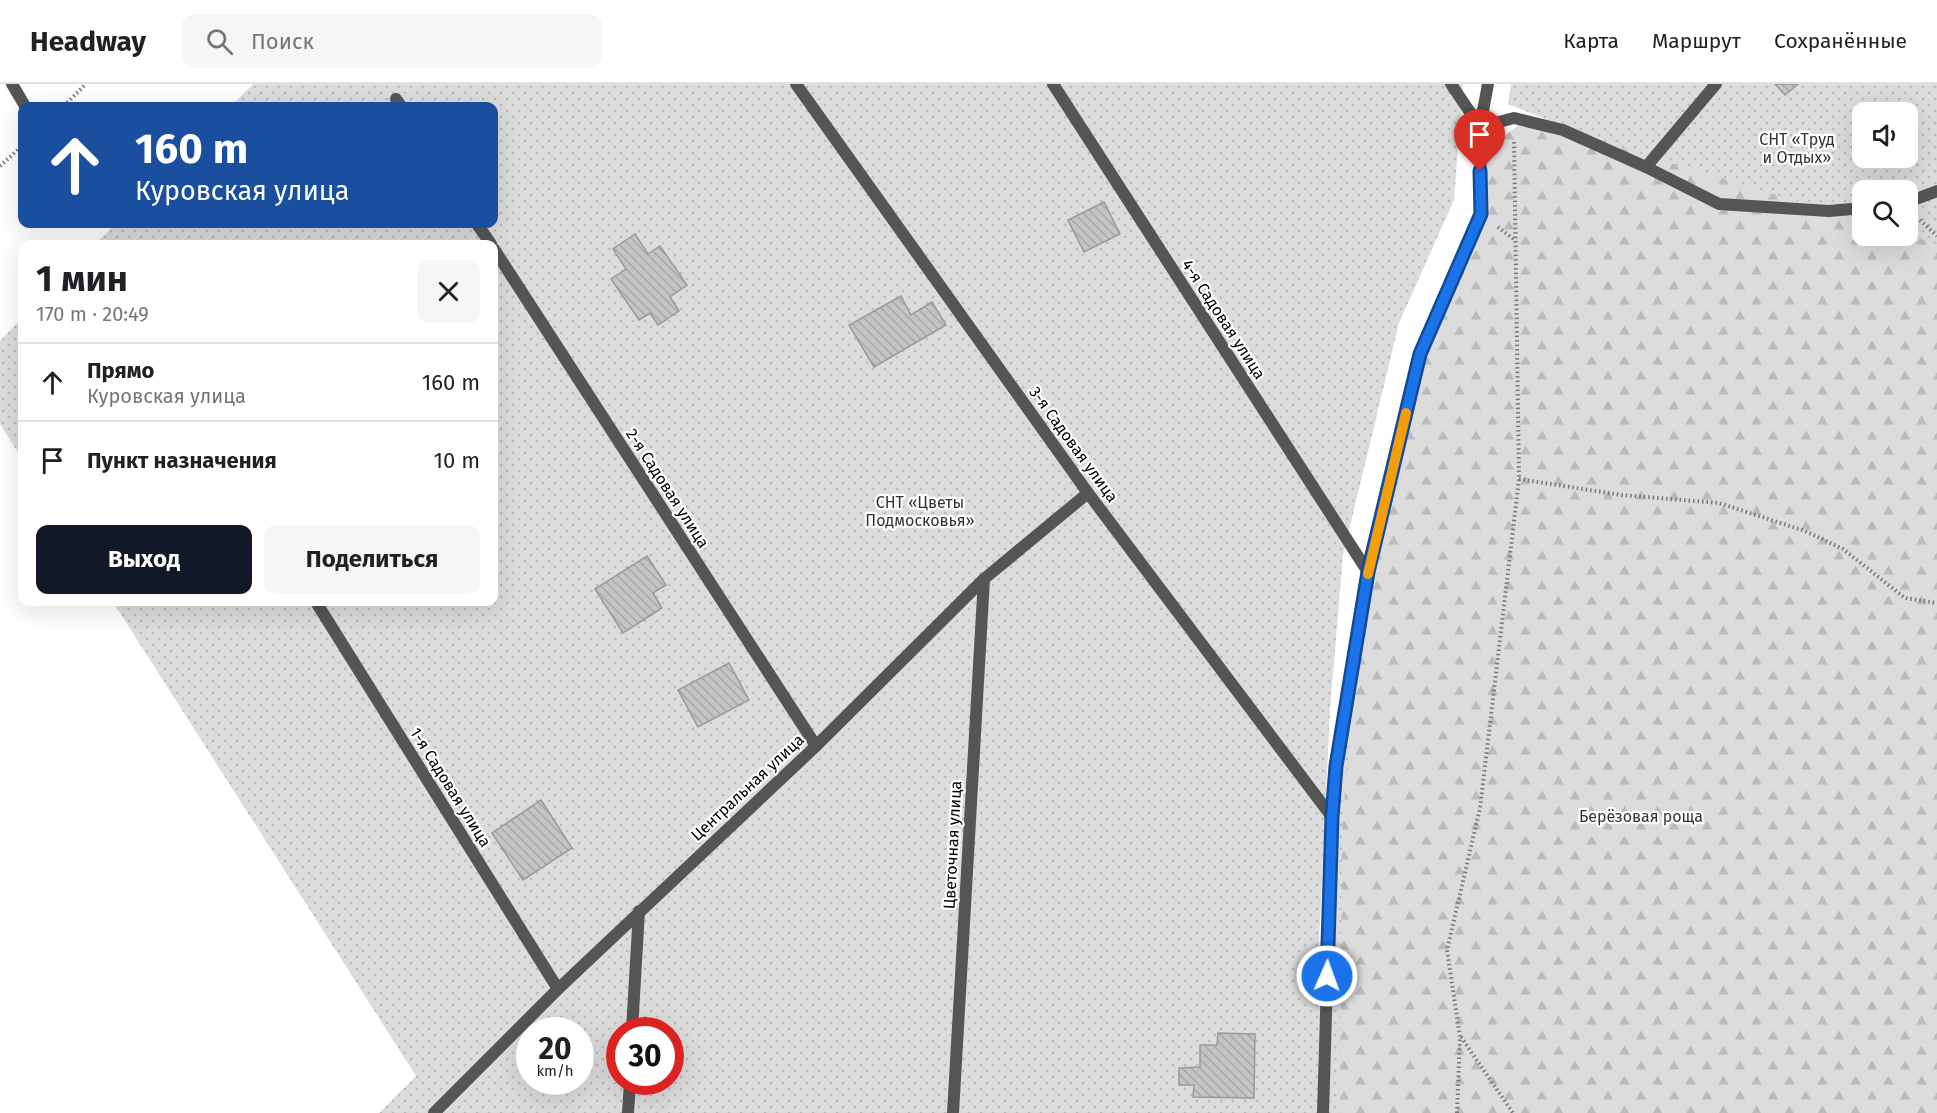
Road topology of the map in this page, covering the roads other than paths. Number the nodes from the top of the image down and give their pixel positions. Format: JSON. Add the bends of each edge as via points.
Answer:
{"nodes":[{"id":1,"x":12,"y":84,"type":"edge"},
{"id":2,"x":796,"y":84,"type":"edge"},
{"id":3,"x":1053,"y":84,"type":"edge"},
{"id":4,"x":1451,"y":84,"type":"edge"},
{"id":5,"x":1488,"y":84,"type":"edge"},
{"id":6,"x":1716,"y":84,"type":"edge"},
{"id":7,"x":23,"y":102,"type":"edge"},
{"id":8,"x":1480,"y":128,"type":"junction"},
{"id":9,"x":1646,"y":167,"type":"junction"},
{"id":10,"x":1937,"y":191,"type":"edge"},
{"id":11,"x":1918,"y":198,"type":"edge"},
{"id":12,"x":1852,"y":209,"type":"edge"},
{"id":13,"x":498,"y":255,"type":"edge"},
{"id":14,"x":1088,"y":493,"type":"junction"},
{"id":15,"x":1368,"y":572,"type":"junction"},
{"id":16,"x":984,"y":579,"type":"junction"},
{"id":17,"x":319,"y":606,"type":"edge"},
{"id":18,"x":816,"y":746,"type":"junction"},
{"id":19,"x":1332,"y":817,"type":"junction"},
{"id":20,"x":639,"y":911,"type":"junction"},
{"id":21,"x":558,"y":989,"type":"junction"},
{"id":22,"x":633,"y":1017,"type":"edge"},
{"id":23,"x":629,"y":1095,"type":"edge"},
{"id":24,"x":434,"y":1113,"type":"edge"},
{"id":25,"x":628,"y":1113,"type":"edge"},
{"id":26,"x":953,"y":1113,"type":"edge"},
{"id":27,"x":1323,"y":1113,"type":"edge"}],
"edges":[{"from":1,"to":7,"type":"street"},
{"from":2,"to":14,"type":"street","name":"3-я Садовая улица"},
{"from":3,"to":15,"type":"street","name":"4-я Садовая улица"},
{"from":4,"to":8,"type":"street"},
{"from":5,"to":8,"type":"street"},
{"from":6,"to":9,"type":"street"},
{"from":8,"to":9,"type":"street","via":[[1514,118],[1563,130]]},
{"from":8,"to":15,"type":"street","via":[[1481,214],[1420,354]]},
{"from":9,"to":12,"type":"street","via":[[1719,204]]},
{"from":10,"to":11,"type":"street"},
{"from":13,"to":18,"type":"street","name":"2-я Садовая улица"},
{"from":14,"to":16,"type":"street","name":"Центральная улица"},
{"from":14,"to":19,"type":"street","name":"3-я Садовая улица"},
{"from":15,"to":19,"type":"street","via":[[1336,766]]},
{"from":16,"to":18,"type":"street","name":"Центральная улица"},
{"from":16,"to":26,"type":"street","name":"Цветочная улица"},
{"from":17,"to":21,"type":"street","name":"1-я Садовая улица"},
{"from":18,"to":20,"type":"street","name":"Центральная улица"},
{"from":19,"to":27,"type":"street"},
{"from":20,"to":21,"type":"street","name":"Центральная улица"},
{"from":20,"to":22,"type":"street"},
{"from":21,"to":24,"type":"street","name":"Центральная улица"},
{"from":23,"to":25,"type":"street"}]}
